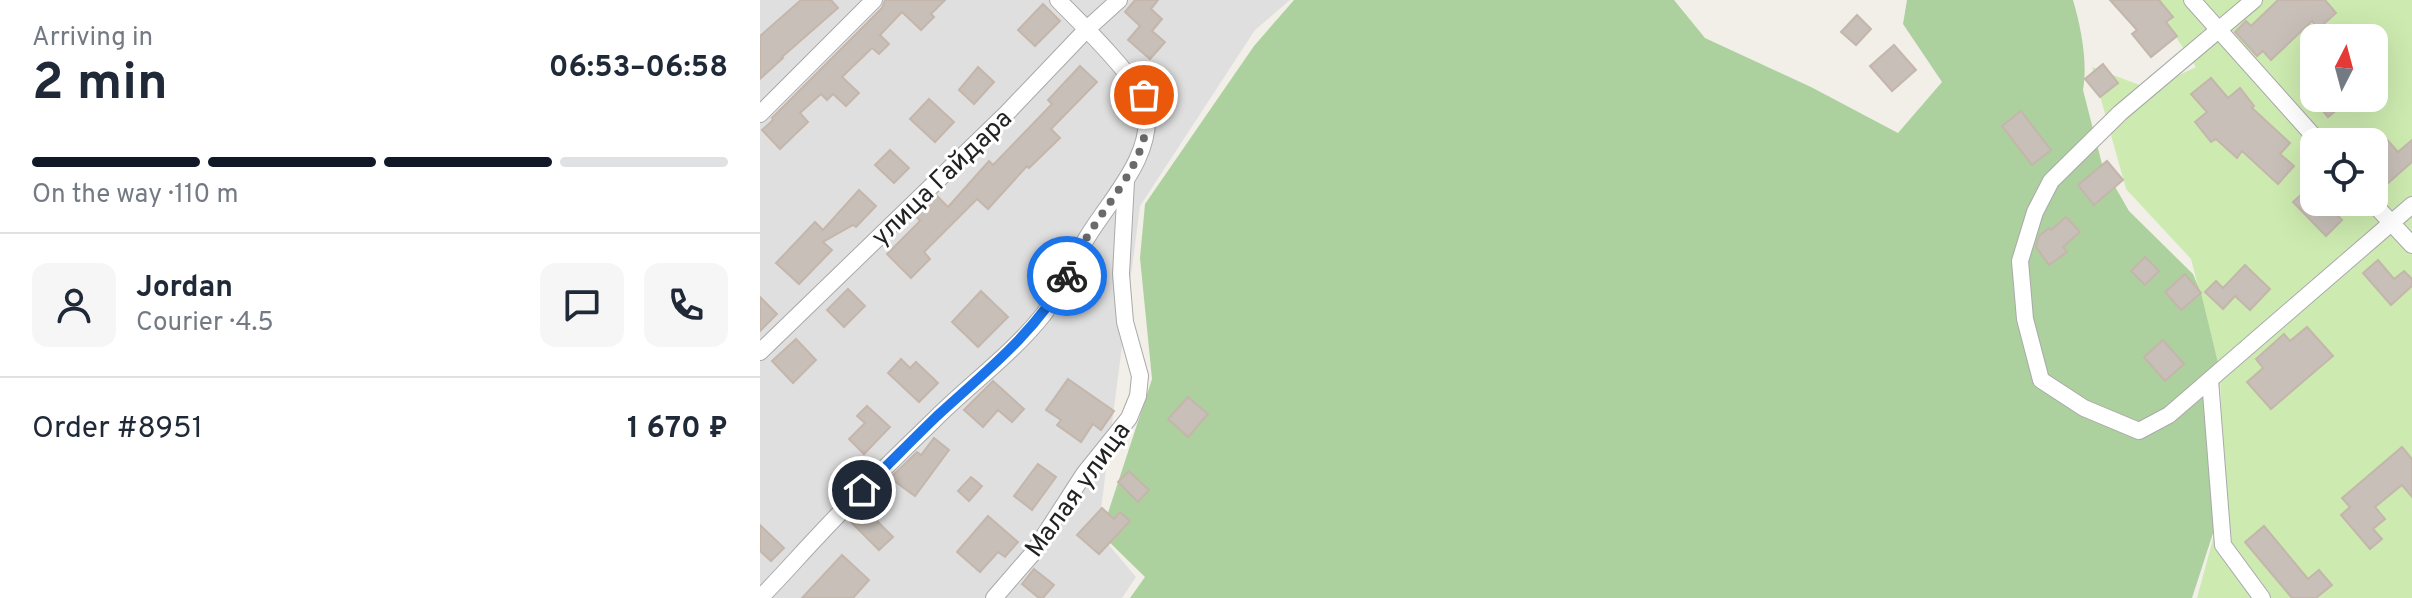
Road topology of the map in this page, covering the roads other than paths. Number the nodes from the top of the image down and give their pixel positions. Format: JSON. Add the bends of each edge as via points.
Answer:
{"nodes":[{"id":1,"x":874,"y":0,"type":"edge"},
{"id":2,"x":1058,"y":0,"type":"edge"},
{"id":3,"x":1119,"y":0,"type":"edge"},
{"id":4,"x":2192,"y":0,"type":"edge"},
{"id":5,"x":2254,"y":0,"type":"edge"},
{"id":6,"x":1087,"y":29,"type":"junction"},
{"id":7,"x":2220,"y":31,"type":"junction"},
{"id":8,"x":760,"y":114,"type":"edge"},
{"id":9,"x":2307,"y":128,"type":"edge"},
{"id":10,"x":1126,"y":180,"type":"junction"},
{"id":11,"x":2412,"y":205,"type":"edge"},
{"id":12,"x":2384,"y":216,"type":"edge"},
{"id":13,"x":2391,"y":224,"type":"junction"},
{"id":14,"x":2412,"y":245,"type":"edge"},
{"id":15,"x":760,"y":352,"type":"edge"},
{"id":16,"x":2210,"y":380,"type":"junction"},
{"id":17,"x":760,"y":598,"type":"edge"},
{"id":18,"x":994,"y":598,"type":"edge"},
{"id":19,"x":2262,"y":598,"type":"edge"}],
"edges":[{"from":1,"to":8,"type":"street"},
{"from":2,"to":6,"type":"street"},
{"from":3,"to":6,"type":"street","name":"улица Гайдара"},
{"from":4,"to":7,"type":"street"},
{"from":5,"to":7,"type":"street"},
{"from":6,"to":10,"type":"street","via":[[1144,95],[1144,141]]},
{"from":6,"to":15,"type":"street","name":"улица Гайдара"},
{"from":7,"to":9,"type":"street"},
{"from":7,"to":16,"type":"street","via":[[2120,113],[2051,181],[2020,261],[2025,319],[2041,380],[2084,408],[2139,431],[2169,415]]},
{"from":10,"to":17,"type":"street","via":[[1092,228],[1053,301],[1019,342],[936,417]]},
{"from":10,"to":18,"type":"street","name":"Малая улица","via":[[1121,274],[1125,322],[1140,376],[1138,396],[1129,418],[1084,474],[1033,553]]},
{"from":11,"to":13,"type":"street"},
{"from":12,"to":13,"type":"street"},
{"from":13,"to":14,"type":"street"},
{"from":13,"to":16,"type":"street"},
{"from":16,"to":19,"type":"street","via":[[2223,545]]}]}
